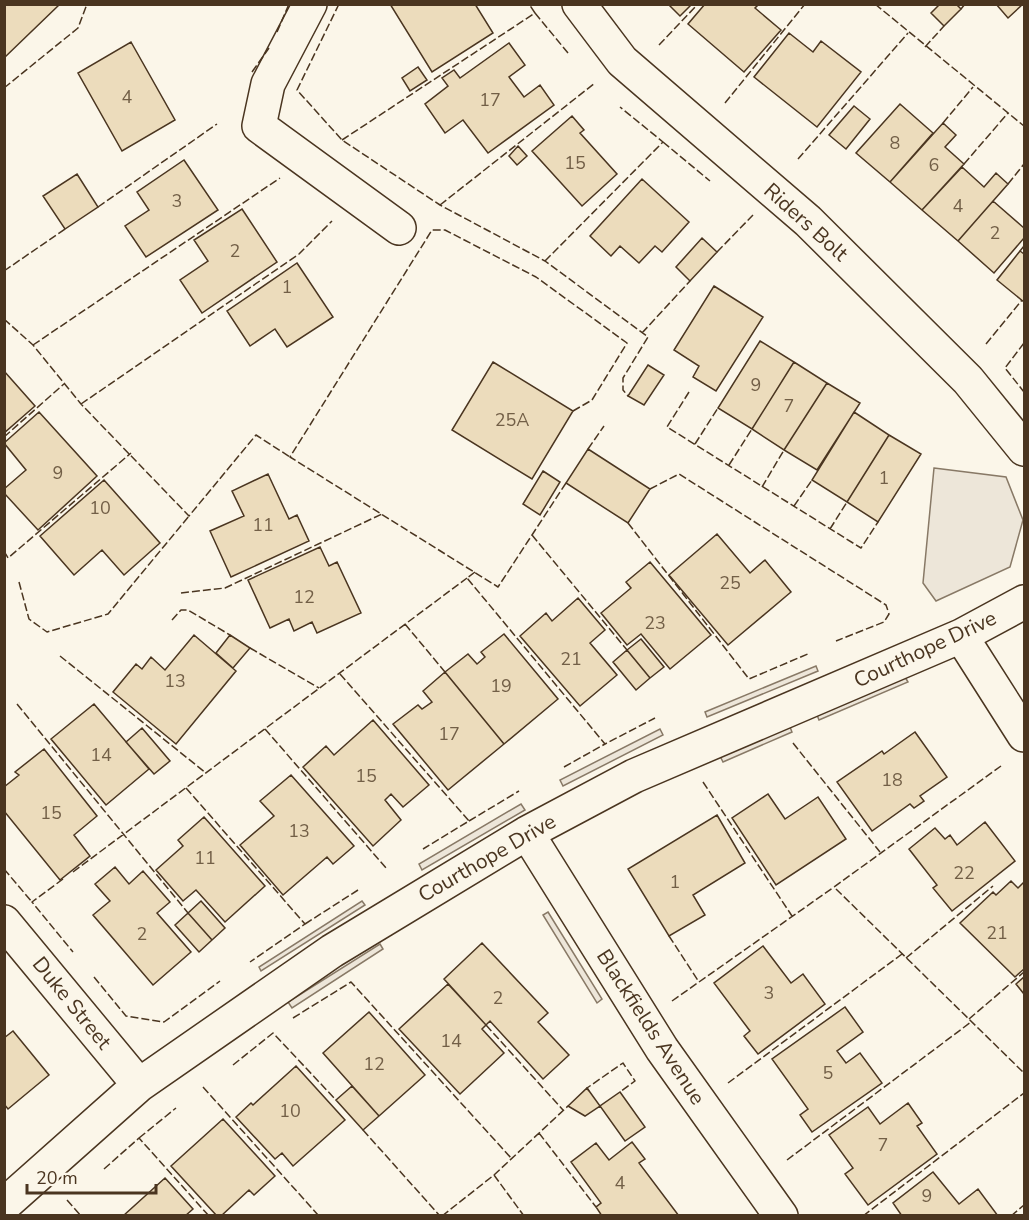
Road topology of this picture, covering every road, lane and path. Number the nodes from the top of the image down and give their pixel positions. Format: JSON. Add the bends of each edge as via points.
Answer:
{"nodes":[{"id":1,"x":310,"y":4,"type":"edge"},
{"id":2,"x":579,"y":4,"type":"edge"},
{"id":3,"x":399,"y":228,"type":"dead end"},
{"id":4,"x":1024,"y":449,"type":"edge"},
{"id":5,"x":1024,"y":602,"type":"edge"},
{"id":6,"x":961,"y":636,"type":"junction"},
{"id":7,"x":1024,"y":735,"type":"edge"},
{"id":8,"x":527,"y":833,"type":"junction"},
{"id":9,"x":4,"y":922,"type":"edge"},
{"id":10,"x":139,"y":1085,"type":"junction"},
{"id":11,"x":4,"y":1205,"type":"edge"},
{"id":12,"x":781,"y":1215,"type":"edge"}],
"edges":[{"from":1,"to":3,"type":"street","via":[[268,84],[259,126]]},
{"from":2,"to":4,"type":"street","name":"Riders Bolt","via":[[621,61],[808,221],[968,380]]},
{"from":5,"to":6,"type":"street","name":"Courthope Drive"},
{"from":6,"to":7,"type":"street"},
{"from":6,"to":8,"type":"street","name":"Courthope Drive","via":[[634,776]]},
{"from":8,"to":10,"type":"street","name":"Courthope Drive","via":[[332,951]]},
{"from":8,"to":12,"type":"street","name":"Blackfields Avenue","via":[[662,1049]]},
{"from":9,"to":10,"type":"street","name":"Duke Street"},
{"from":10,"to":11,"type":"street","name":"Courthope Drive"}]}
